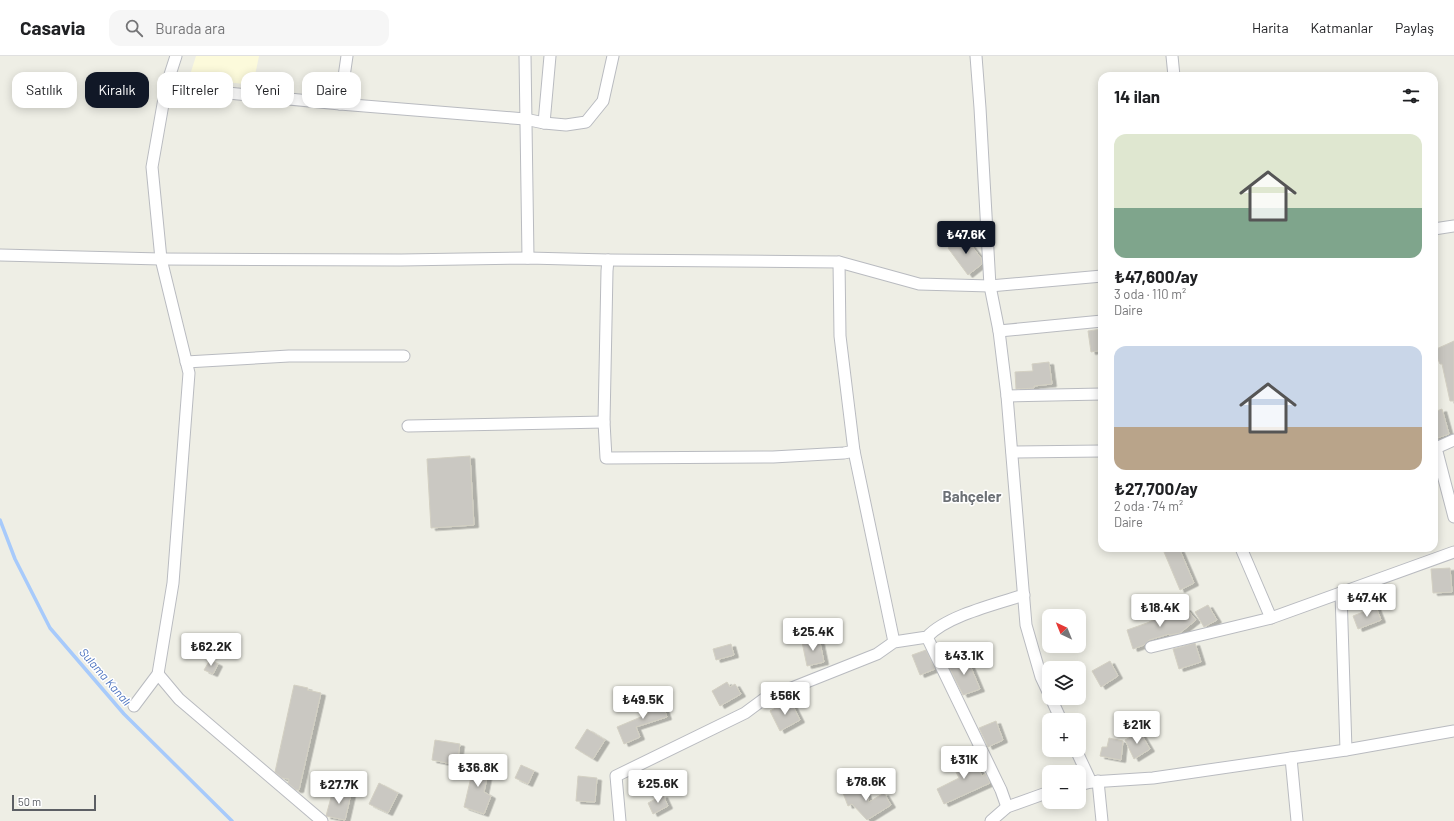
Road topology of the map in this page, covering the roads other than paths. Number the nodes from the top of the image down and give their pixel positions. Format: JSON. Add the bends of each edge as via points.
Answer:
{"nodes":[{"id":1,"x":176,"y":56,"type":"edge"},
{"id":2,"x":347,"y":56,"type":"edge"},
{"id":3,"x":525,"y":56,"type":"edge"},
{"id":4,"x":550,"y":56,"type":"edge"},
{"id":5,"x":613,"y":56,"type":"edge"},
{"id":6,"x":976,"y":56,"type":"edge"},
{"id":7,"x":1172,"y":56,"type":"edge"},
{"id":8,"x":171,"y":72,"type":"edge"},
{"id":9,"x":345,"y":72,"type":"edge"},
{"id":10,"x":1174,"y":72,"type":"edge"},
{"id":11,"x":233,"y":94,"type":"edge"},
{"id":12,"x":302,"y":101,"type":"edge"},
{"id":13,"x":361,"y":106,"type":"edge"},
{"id":14,"x":162,"y":108,"type":"edge"},
{"id":15,"x":525,"y":119,"type":"junction"},
{"id":16,"x":544,"y":123,"type":"junction"},
{"id":17,"x":1454,"y":226,"type":"edge"},
{"id":18,"x":1438,"y":229,"type":"edge"},
{"id":19,"x":0,"y":255,"type":"edge"},
{"id":20,"x":528,"y":258,"type":"junction"},
{"id":21,"x":161,"y":259,"type":"junction"},
{"id":22,"x":608,"y":260,"type":"junction"},
{"id":23,"x":839,"y":262,"type":"junction"},
{"id":24,"x":1098,"y":276,"type":"edge"},
{"id":25,"x":990,"y":286,"type":"junction"},
{"id":26,"x":1098,"y":321,"type":"edge"},
{"id":27,"x":999,"y":331,"type":"junction"},
{"id":28,"x":404,"y":356,"type":"dead end"},
{"id":29,"x":186,"y":362,"type":"junction"},
{"id":30,"x":1098,"y":394,"type":"edge"},
{"id":31,"x":1007,"y":396,"type":"junction"},
{"id":32,"x":604,"y":422,"type":"junction"},
{"id":33,"x":408,"y":426,"type":"dead end"},
{"id":34,"x":1454,"y":440,"type":"edge"},
{"id":35,"x":1438,"y":447,"type":"edge"},
{"id":36,"x":854,"y":451,"type":"junction"},
{"id":37,"x":1098,"y":451,"type":"edge"},
{"id":38,"x":1012,"y":452,"type":"junction"},
{"id":39,"x":1438,"y":456,"type":"edge"},
{"id":40,"x":1454,"y":517,"type":"edge"},
{"id":41,"x":1243,"y":552,"type":"edge"},
{"id":42,"x":1454,"y":552,"type":"edge"},
{"id":43,"x":1341,"y":593,"type":"junction"},
{"id":44,"x":1024,"y":595,"type":"junction"},
{"id":45,"x":1271,"y":618,"type":"junction"},
{"id":46,"x":927,"y":637,"type":"junction"},
{"id":47,"x":894,"y":642,"type":"junction"},
{"id":48,"x":1151,"y":648,"type":"dead end"},
{"id":49,"x":158,"y":674,"type":"junction"},
{"id":50,"x":1042,"y":679,"type":"edge"},
{"id":51,"x":134,"y":706,"type":"dead end"},
{"id":52,"x":1454,"y":730,"type":"edge"},
{"id":53,"x":1346,"y":750,"type":"junction"},
{"id":54,"x":1080,"y":757,"type":"edge"},
{"id":55,"x":1291,"y":758,"type":"junction"},
{"id":56,"x":1095,"y":782,"type":"junction"},
{"id":57,"x":1086,"y":784,"type":"edge"},
{"id":58,"x":1042,"y":794,"type":"edge"},
{"id":59,"x":1007,"y":807,"type":"junction"},
{"id":60,"x":322,"y":821,"type":"edge"},
{"id":61,"x":620,"y":821,"type":"edge"},
{"id":62,"x":992,"y":821,"type":"edge"},
{"id":63,"x":1102,"y":821,"type":"edge"},
{"id":64,"x":1297,"y":821,"type":"edge"}],
"edges":[{"from":1,"to":8,"type":"street"},
{"from":2,"to":9,"type":"street"},
{"from":3,"to":15,"type":"street"},
{"from":4,"to":16,"type":"street"},
{"from":5,"to":16,"type":"street","via":[[603,101],[586,122],[566,125]]},
{"from":6,"to":25,"type":"street"},
{"from":7,"to":10,"type":"street"},
{"from":11,"to":12,"type":"street"},
{"from":13,"to":15,"type":"street"},
{"from":14,"to":21,"type":"street","via":[[152,166]]},
{"from":15,"to":16,"type":"street"},
{"from":15,"to":20,"type":"street"},
{"from":17,"to":18,"type":"street"},
{"from":19,"to":21,"type":"street"},
{"from":20,"to":21,"type":"street"},
{"from":20,"to":22,"type":"street"},
{"from":21,"to":29,"type":"street"},
{"from":22,"to":23,"type":"street"},
{"from":22,"to":32,"type":"street"},
{"from":23,"to":25,"type":"street","via":[[918,284]]},
{"from":23,"to":36,"type":"street","via":[[840,336]]},
{"from":24,"to":25,"type":"street"},
{"from":25,"to":27,"type":"street"},
{"from":26,"to":27,"type":"street"},
{"from":27,"to":31,"type":"street"},
{"from":28,"to":29,"type":"street","via":[[289,356]]},
{"from":29,"to":49,"type":"street","via":[[189,373],[173,583]]},
{"from":30,"to":31,"type":"street"},
{"from":31,"to":38,"type":"street"},
{"from":32,"to":33,"type":"street"},
{"from":32,"to":36,"type":"street","via":[[606,458],[773,457]]},
{"from":34,"to":35,"type":"street"},
{"from":36,"to":47,"type":"street"},
{"from":37,"to":38,"type":"street"},
{"from":38,"to":44,"type":"street"},
{"from":39,"to":40,"type":"street"},
{"from":41,"to":45,"type":"street"},
{"from":42,"to":43,"type":"street"},
{"from":43,"to":45,"type":"street"},
{"from":43,"to":53,"type":"street"},
{"from":44,"to":46,"type":"street","via":[[955,618]]},
{"from":44,"to":50,"type":"street","via":[[1026,625]]},
{"from":45,"to":48,"type":"street"},
{"from":46,"to":47,"type":"street"},
{"from":46,"to":59,"type":"street"},
{"from":47,"to":61,"type":"street","via":[[876,654],[764,699],[745,713],[616,776]]},
{"from":49,"to":51,"type":"street"},
{"from":49,"to":60,"type":"street","via":[[179,699]]},
{"from":52,"to":53,"type":"street"},
{"from":53,"to":55,"type":"street"},
{"from":54,"to":56,"type":"street"},
{"from":55,"to":56,"type":"street","via":[[1153,778]]},
{"from":55,"to":64,"type":"street"},
{"from":56,"to":57,"type":"street"},
{"from":56,"to":63,"type":"street"},
{"from":58,"to":59,"type":"street"},
{"from":59,"to":62,"type":"street"}]}
